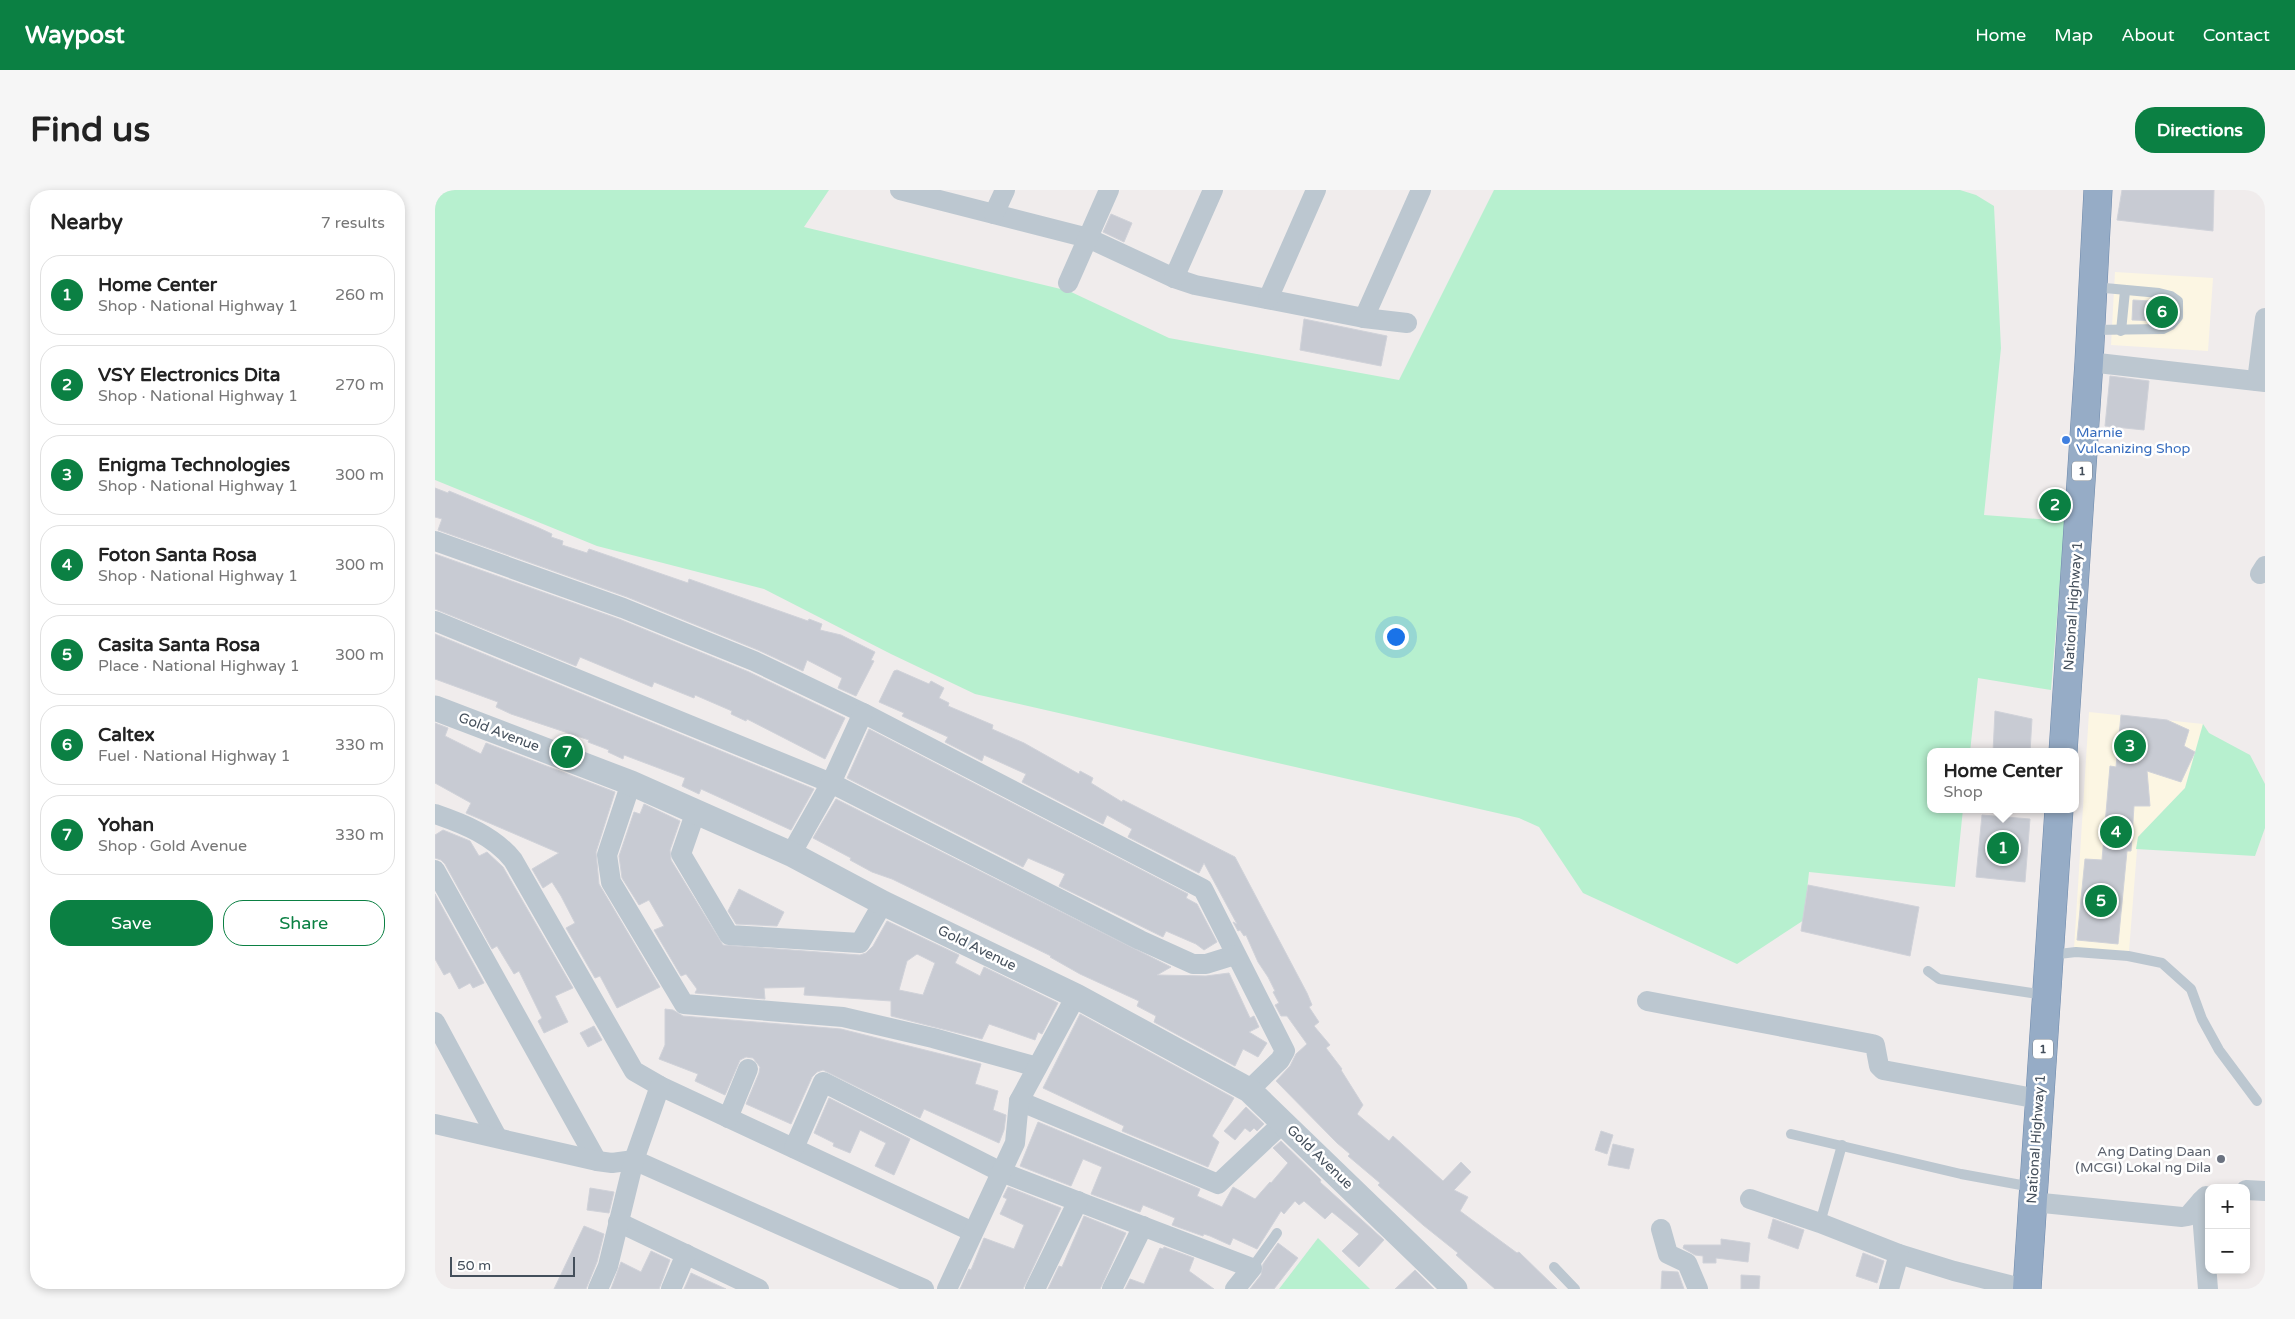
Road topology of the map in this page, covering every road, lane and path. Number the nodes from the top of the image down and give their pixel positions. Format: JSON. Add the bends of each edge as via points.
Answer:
{"nodes":[{"id":1,"x":900,"y":190,"type":"edge"},
{"id":2,"x":1005,"y":190,"type":"edge"},
{"id":3,"x":1109,"y":190,"type":"edge"},
{"id":4,"x":1213,"y":190,"type":"edge"},
{"id":5,"x":1316,"y":190,"type":"edge"},
{"id":6,"x":1421,"y":190,"type":"edge"},
{"id":7,"x":2098,"y":190,"type":"edge"},
{"id":8,"x":995,"y":214,"type":"junction"},
{"id":9,"x":1088,"y":238,"type":"junction"},
{"id":10,"x":1174,"y":278,"type":"junction"},
{"id":11,"x":1068,"y":283,"type":"dead end"},
{"id":12,"x":2093,"y":286,"type":"junction"},
{"id":13,"x":2125,"y":291,"type":"junction"},
{"id":14,"x":1268,"y":299,"type":"junction"},
{"id":15,"x":1364,"y":318,"type":"junction"},
{"id":16,"x":2265,"y":318,"type":"edge"},
{"id":17,"x":1407,"y":323,"type":"dead end"},
{"id":18,"x":2091,"y":330,"type":"junction"},
{"id":19,"x":2121,"y":330,"type":"junction"},
{"id":20,"x":2089,"y":362,"type":"junction"},
{"id":21,"x":2261,"y":381,"type":"edge"},
{"id":22,"x":435,"y":541,"type":"edge"},
{"id":23,"x":435,"y":621,"type":"edge"},
{"id":24,"x":435,"y":708,"type":"edge"},
{"id":25,"x":863,"y":713,"type":"junction"},
{"id":26,"x":2063,"y":748,"type":"edge"},
{"id":27,"x":631,"y":783,"type":"junction"},
{"id":28,"x":831,"y":783,"type":"junction"},
{"id":29,"x":696,"y":811,"type":"junction"},
{"id":30,"x":2059,"y":813,"type":"edge"},
{"id":31,"x":435,"y":814,"type":"edge"},
{"id":32,"x":791,"y":854,"type":"junction"},
{"id":33,"x":435,"y":870,"type":"edge"},
{"id":34,"x":883,"y":903,"type":"junction"},
{"id":35,"x":1235,"y":955,"type":"junction"},
{"id":36,"x":2049,"y":956,"type":"junction"},
{"id":37,"x":1927,"y":971,"type":"dead end"},
{"id":38,"x":2047,"y":995,"type":"junction"},
{"id":39,"x":1076,"y":996,"type":"junction"},
{"id":40,"x":1647,"y":1001,"type":"dead end"},
{"id":41,"x":435,"y":1022,"type":"edge"},
{"id":42,"x":1037,"y":1067,"type":"junction"},
{"id":43,"x":748,"y":1068,"type":"dead end"},
{"id":44,"x":660,"y":1086,"type":"junction"},
{"id":45,"x":1249,"y":1090,"type":"junction"},
{"id":46,"x":2039,"y":1099,"type":"junction"},
{"id":47,"x":1019,"y":1101,"type":"junction"},
{"id":48,"x":2257,"y":1101,"type":"dead end"},
{"id":49,"x":728,"y":1118,"type":"junction"},
{"id":50,"x":1284,"y":1122,"type":"junction"},
{"id":51,"x":435,"y":1124,"type":"edge"},
{"id":52,"x":1791,"y":1134,"type":"dead end"},
{"id":53,"x":497,"y":1137,"type":"junction"},
{"id":54,"x":1842,"y":1145,"type":"junction"},
{"id":55,"x":794,"y":1148,"type":"junction"},
{"id":56,"x":597,"y":1160,"type":"junction"},
{"id":57,"x":634,"y":1160,"type":"junction"},
{"id":58,"x":1001,"y":1172,"type":"junction"},
{"id":59,"x":2250,"y":1190,"type":"edge"},
{"id":60,"x":2265,"y":1191,"type":"edge"},
{"id":61,"x":2032,"y":1195,"type":"junction"},
{"id":62,"x":2205,"y":1197,"type":"edge"},
{"id":63,"x":1750,"y":1199,"type":"dead end"},
{"id":64,"x":1078,"y":1201,"type":"junction"},
{"id":65,"x":618,"y":1222,"type":"junction"},
{"id":66,"x":1821,"y":1222,"type":"junction"},
{"id":67,"x":1143,"y":1226,"type":"junction"},
{"id":68,"x":1661,"y":1229,"type":"dead end"},
{"id":69,"x":2206,"y":1229,"type":"edge"},
{"id":70,"x":973,"y":1232,"type":"junction"},
{"id":71,"x":1277,"y":1233,"type":"dead end"},
{"id":72,"x":686,"y":1254,"type":"junction"},
{"id":73,"x":1899,"y":1254,"type":"junction"},
{"id":74,"x":1554,"y":1267,"type":"dead end"},
{"id":75,"x":1252,"y":1268,"type":"junction"},
{"id":76,"x":598,"y":1289,"type":"edge"},
{"id":77,"x":671,"y":1289,"type":"edge"},
{"id":78,"x":759,"y":1289,"type":"edge"},
{"id":79,"x":924,"y":1289,"type":"edge"},
{"id":80,"x":947,"y":1289,"type":"edge"},
{"id":81,"x":1035,"y":1289,"type":"edge"},
{"id":82,"x":1112,"y":1289,"type":"edge"},
{"id":83,"x":1235,"y":1289,"type":"edge"},
{"id":84,"x":1455,"y":1289,"type":"edge"},
{"id":85,"x":1575,"y":1289,"type":"edge"},
{"id":86,"x":1697,"y":1289,"type":"edge"},
{"id":87,"x":1889,"y":1289,"type":"edge"},
{"id":88,"x":2026,"y":1289,"type":"edge"},
{"id":89,"x":2208,"y":1289,"type":"edge"}],
"edges":[{"from":1,"to":8,"type":"street"},
{"from":2,"to":8,"type":"street"},
{"from":3,"to":9,"type":"street"},
{"from":4,"to":10,"type":"street"},
{"from":5,"to":14,"type":"street"},
{"from":6,"to":15,"type":"street"},
{"from":7,"to":12,"type":"highway","name":"National Highway 1","number":"1"},
{"from":8,"to":9,"type":"street"},
{"from":9,"to":10,"type":"street"},
{"from":9,"to":11,"type":"street"},
{"from":10,"to":14,"type":"street"},
{"from":12,"to":13,"type":"lane"},
{"from":12,"to":18,"type":"highway","name":"National Highway 1","number":"1"},
{"from":13,"to":19,"type":"lane"},
{"from":13,"to":19,"type":"lane","via":[[2159,292],[2171,296],[2179,304],[2178,317],[2163,328]]},
{"from":14,"to":15,"type":"street"},
{"from":15,"to":17,"type":"street"},
{"from":16,"to":21,"type":"street"},
{"from":18,"to":19,"type":"lane"},
{"from":18,"to":20,"type":"highway","name":"National Highway 1","number":"1"},
{"from":20,"to":21,"type":"street"},
{"from":20,"to":26,"type":"highway","name":"National Highway 1","number":"1"},
{"from":22,"to":25,"type":"street","via":[[623,608],[753,661]]},
{"from":23,"to":28,"type":"street"},
{"from":24,"to":27,"type":"street","name":"Gold Avenue"},
{"from":25,"to":28,"type":"street"},
{"from":25,"to":35,"type":"street","via":[[1203,889]]},
{"from":27,"to":29,"type":"street","name":"Gold Avenue"},
{"from":27,"to":42,"type":"street","via":[[607,855],[611,882],[684,1004],[843,1017]]},
{"from":28,"to":32,"type":"street"},
{"from":28,"to":35,"type":"street","via":[[1193,964],[1206,964]]},
{"from":29,"to":32,"type":"street","name":"Gold Avenue"},
{"from":29,"to":34,"type":"street","via":[[681,854],[729,935],[861,943]]},
{"from":30,"to":36,"type":"highway","name":"National Highway 1","number":"1"},
{"from":31,"to":44,"type":"street","via":[[503,847],[634,1071]]},
{"from":32,"to":34,"type":"street","name":"Gold Avenue"},
{"from":33,"to":56,"type":"street"},
{"from":34,"to":39,"type":"street","name":"Gold Avenue"},
{"from":35,"to":45,"type":"street","via":[[1285,1051]]},
{"from":36,"to":38,"type":"highway","name":"National Highway 1","number":"1"},
{"from":36,"to":48,"type":"lane","via":[[2076,952],[2162,963],[2191,989],[2202,1019],[2219,1050]]},
{"from":37,"to":38,"type":"lane","via":[[1939,979]]},
{"from":38,"to":46,"type":"highway","name":"National Highway 1","number":"1"},
{"from":39,"to":42,"type":"street"},
{"from":39,"to":45,"type":"street","name":"Gold Avenue"},
{"from":40,"to":46,"type":"street","via":[[1872,1044],[1883,1070]]},
{"from":41,"to":53,"type":"street"},
{"from":42,"to":47,"type":"street"},
{"from":43,"to":49,"type":"street"},
{"from":44,"to":49,"type":"street"},
{"from":44,"to":57,"type":"street"},
{"from":45,"to":50,"type":"street","name":"Gold Avenue"},
{"from":46,"to":61,"type":"highway","name":"National Highway 1","number":"1"},
{"from":47,"to":50,"type":"street","via":[[1218,1184]]},
{"from":47,"to":58,"type":"street","via":[[1015,1143]]},
{"from":49,"to":55,"type":"street"},
{"from":50,"to":84,"type":"street","name":"Gold Avenue"},
{"from":51,"to":53,"type":"street"},
{"from":52,"to":54,"type":"lane"},
{"from":53,"to":56,"type":"street"},
{"from":54,"to":61,"type":"lane"},
{"from":54,"to":66,"type":"lane"},
{"from":55,"to":58,"type":"street","via":[[823,1082]]},
{"from":55,"to":70,"type":"street"},
{"from":56,"to":57,"type":"street","via":[[613,1163]]},
{"from":57,"to":65,"type":"street"},
{"from":57,"to":79,"type":"street"},
{"from":58,"to":64,"type":"street"},
{"from":58,"to":70,"type":"street"},
{"from":59,"to":60,"type":"street"},
{"from":61,"to":62,"type":"street","via":[[2182,1217],[2188,1216]]},
{"from":61,"to":88,"type":"highway","name":"National Highway 1","number":"1"},
{"from":63,"to":66,"type":"street"},
{"from":64,"to":67,"type":"street"},
{"from":64,"to":81,"type":"street"},
{"from":65,"to":72,"type":"street"},
{"from":65,"to":76,"type":"street","via":[[608,1266]]},
{"from":66,"to":73,"type":"street"},
{"from":67,"to":75,"type":"street"},
{"from":67,"to":82,"type":"street"},
{"from":68,"to":86,"type":"street","via":[[1668,1254],[1687,1263]]},
{"from":69,"to":89,"type":"street"},
{"from":70,"to":80,"type":"street"},
{"from":71,"to":75,"type":"lane"},
{"from":72,"to":77,"type":"street"},
{"from":72,"to":78,"type":"street"},
{"from":73,"to":87,"type":"street"},
{"from":73,"to":88,"type":"street"},
{"from":74,"to":85,"type":"lane"},
{"from":75,"to":83,"type":"street"}]}
